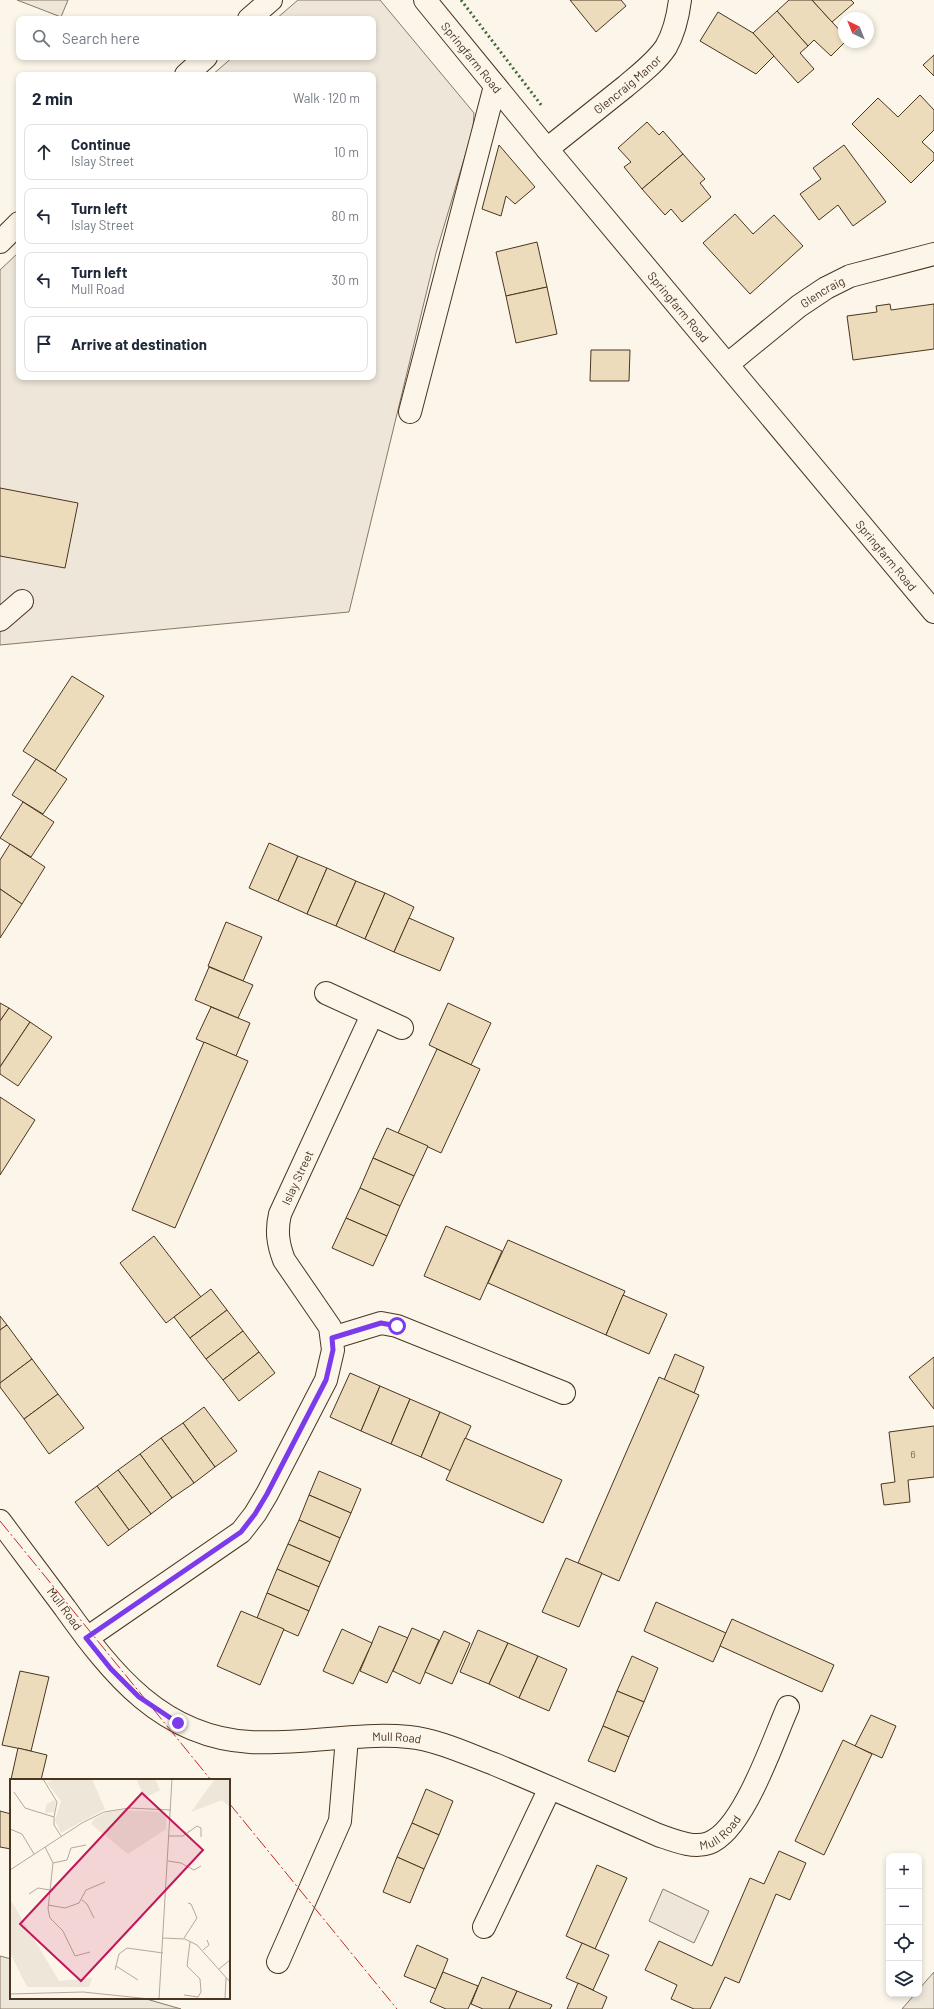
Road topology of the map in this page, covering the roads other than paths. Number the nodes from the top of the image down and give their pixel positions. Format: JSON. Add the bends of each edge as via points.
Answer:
{"nodes":[{"id":1,"x":271,"y":0,"type":"edge"},
{"id":2,"x":425,"y":0,"type":"edge"},
{"id":3,"x":680,"y":0,"type":"edge"},
{"id":4,"x":252,"y":16,"type":"edge"},
{"id":5,"x":203,"y":60,"type":"edge"},
{"id":6,"x":189,"y":72,"type":"edge"},
{"id":7,"x":495,"y":86,"type":"junction"},
{"id":8,"x":547,"y":149,"type":"junction"},
{"id":9,"x":934,"y":254,"type":"edge"},
{"id":10,"x":728,"y":364,"type":"junction"},
{"id":11,"x":410,"y":412,"type":"dead end"},
{"id":12,"x":22,"y":601,"type":"dead end"},
{"id":13,"x":934,"y":612,"type":"edge"},
{"id":14,"x":0,"y":620,"type":"edge"},
{"id":15,"x":326,"y":993,"type":"dead end"},
{"id":16,"x":372,"y":1015,"type":"junction"},
{"id":17,"x":402,"y":1028,"type":"dead end"},
{"id":18,"x":332,"y":1338,"type":"junction"},
{"id":19,"x":564,"y":1393,"type":"dead end"},
{"id":20,"x":0,"y":1521,"type":"edge"},
{"id":21,"x":86,"y":1638,"type":"junction"},
{"id":22,"x":788,"y":1707,"type":"dead end"},
{"id":23,"x":347,"y":1738,"type":"junction"},
{"id":24,"x":550,"y":1788,"type":"junction"},
{"id":25,"x":484,"y":1927,"type":"dead end"},
{"id":26,"x":278,"y":1962,"type":"dead end"}],
"edges":[{"from":1,"to":4,"type":"street"},
{"from":2,"to":7,"type":"street","name":"Springfarm Road"},
{"from":3,"to":8,"type":"street","name":"Glencraig Manor","via":[[674,28],[658,55],[639,75]]},
{"from":5,"to":6,"type":"street"},
{"from":7,"to":8,"type":"street","name":"Springfarm Road"},
{"from":7,"to":11,"type":"street"},
{"from":8,"to":10,"type":"street","name":"Springfarm Road"},
{"from":9,"to":10,"type":"street","name":"Glencraig","via":[[850,276],[826,288],[799,306]]},
{"from":10,"to":13,"type":"street","name":"Springfarm Road"},
{"from":12,"to":14,"type":"street"},
{"from":15,"to":16,"type":"street"},
{"from":16,"to":17,"type":"street"},
{"from":16,"to":18,"type":"street","name":"Islay Street","via":[[280,1214],[277,1227],[284,1260],[330,1327]]},
{"from":18,"to":19,"type":"street","via":[[381,1323],[397,1326]]},
{"from":18,"to":21,"type":"street","name":"Islay Street","via":[[333,1350],[326,1380],[267,1494],[241,1532]]},
{"from":20,"to":21,"type":"street","name":"Mull Road"},
{"from":21,"to":23,"type":"street","name":"Mull Road","via":[[111,1669],[139,1697],[167,1716],[197,1731],[249,1742]]},
{"from":22,"to":24,"type":"street","name":"Mull Road","via":[[744,1806],[734,1821],[709,1843],[699,1845],[658,1836]]},
{"from":23,"to":24,"type":"street","name":"Mull Road","via":[[410,1737],[456,1749]]},
{"from":23,"to":26,"type":"street","via":[[340,1821]]},
{"from":24,"to":25,"type":"street"}]}
